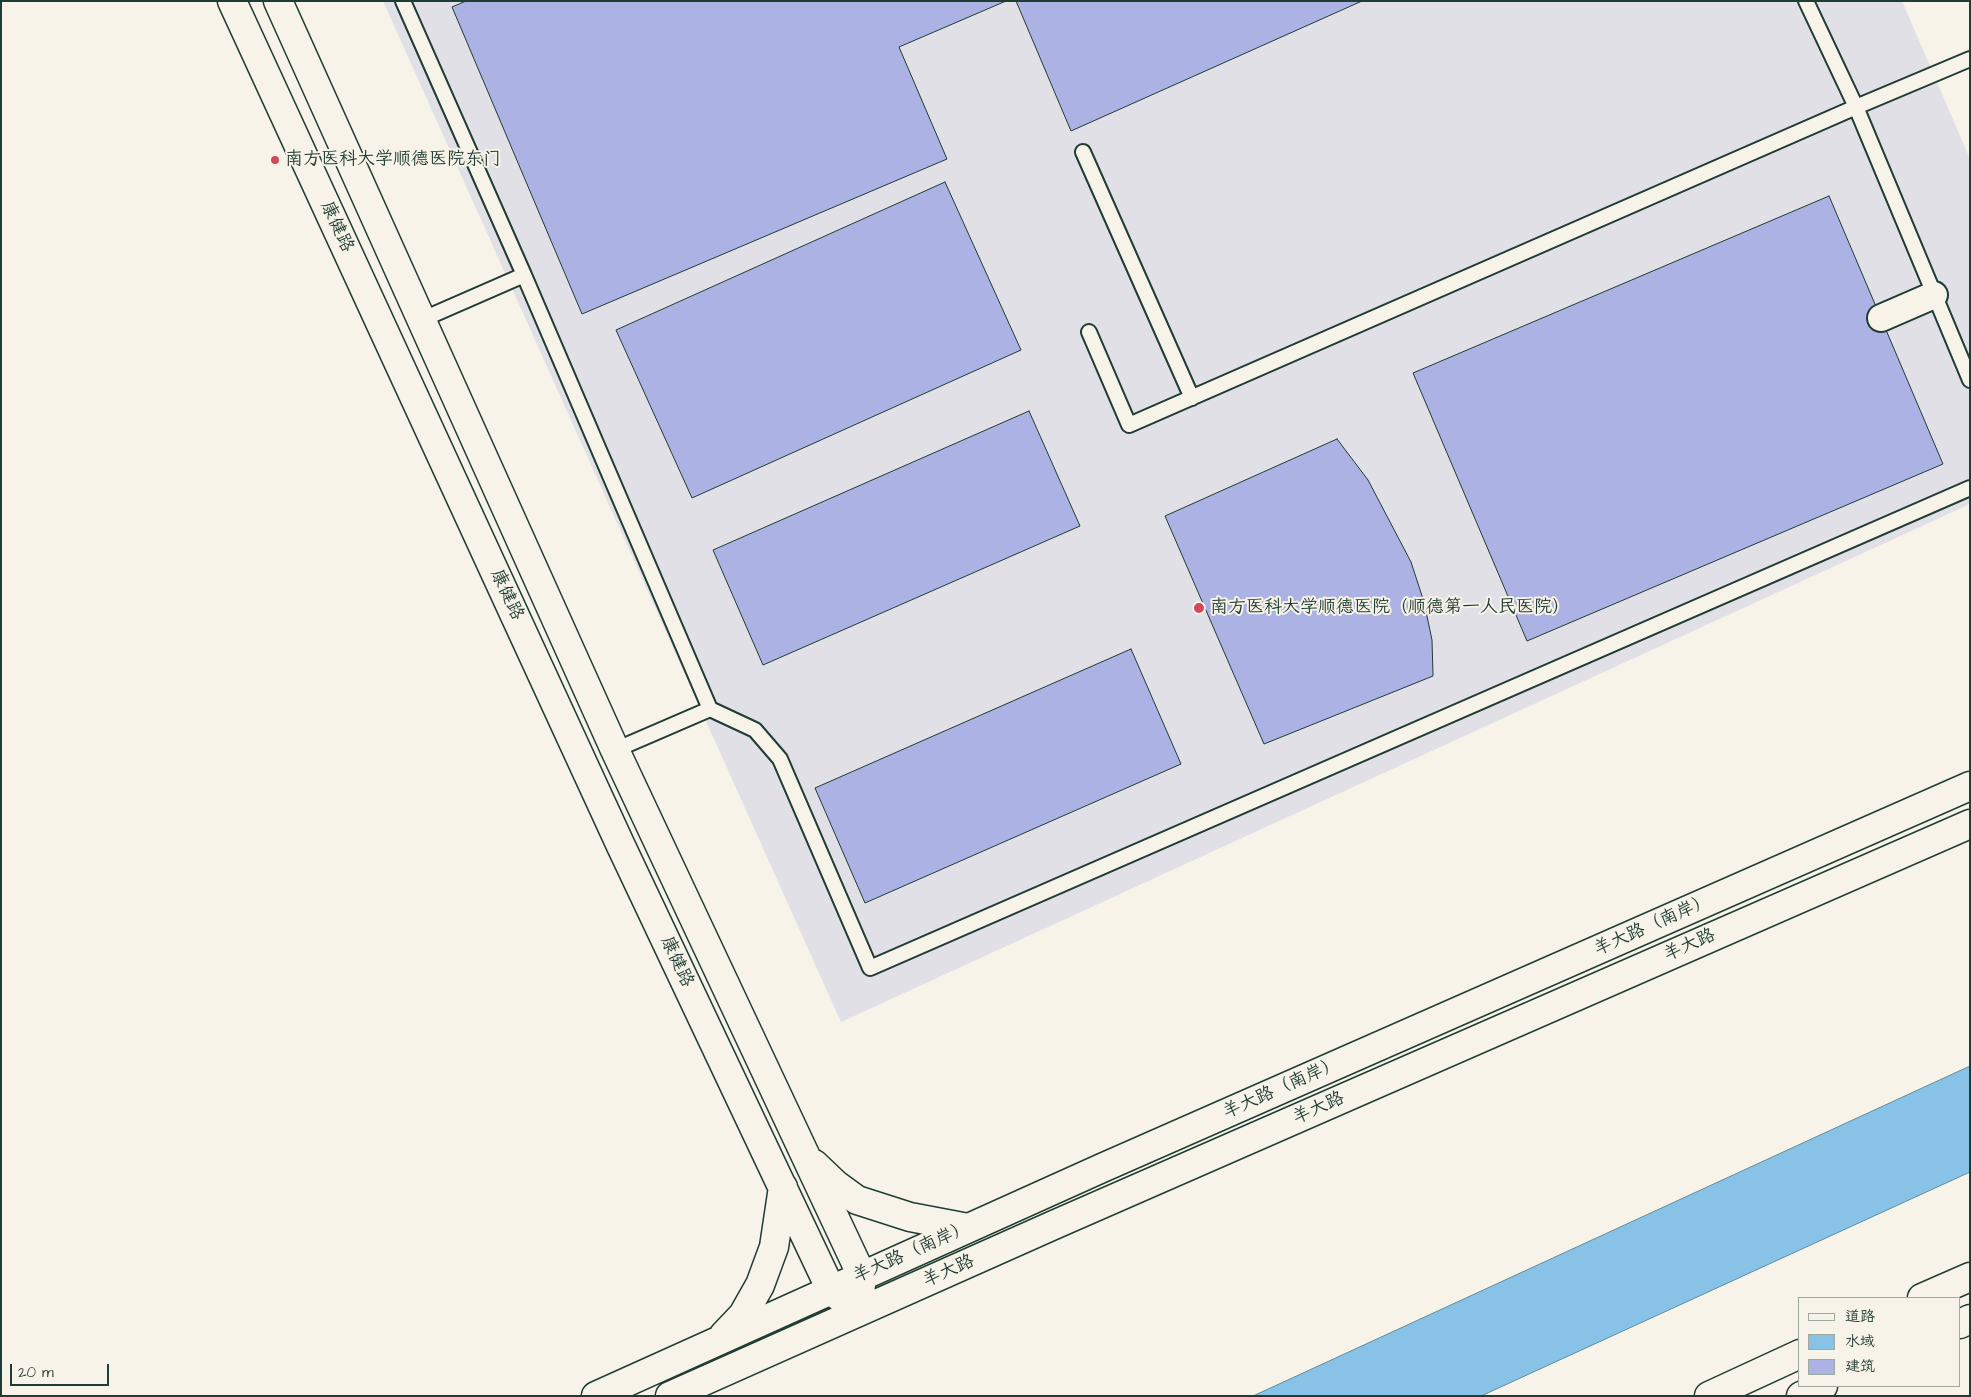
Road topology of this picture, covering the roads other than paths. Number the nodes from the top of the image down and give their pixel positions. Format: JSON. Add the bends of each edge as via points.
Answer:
{"nodes":[{"id":1,"x":232,"y":1,"type":"edge"},
{"id":2,"x":278,"y":1,"type":"edge"},
{"id":3,"x":403,"y":1,"type":"edge"},
{"id":4,"x":1806,"y":1,"type":"edge"},
{"id":5,"x":1970,"y":58,"type":"edge"},
{"id":6,"x":1856,"y":107,"type":"junction"},
{"id":7,"x":1083,"y":152,"type":"dead end"},
{"id":8,"x":524,"y":275,"type":"junction"},
{"id":9,"x":1934,"y":294,"type":"junction"},
{"id":10,"x":1881,"y":318,"type":"dead end"},
{"id":11,"x":421,"y":320,"type":"junction"},
{"id":12,"x":1089,"y":332,"type":"dead end"},
{"id":13,"x":1970,"y":380,"type":"edge"},
{"id":14,"x":1192,"y":398,"type":"junction"},
{"id":15,"x":1970,"y":488,"type":"edge"},
{"id":16,"x":710,"y":709,"type":"junction"},
{"id":17,"x":615,"y":750,"type":"junction"},
{"id":18,"x":1970,"y":786,"type":"edge"},
{"id":19,"x":1970,"y":824,"type":"edge"},
{"id":20,"x":804,"y":1154,"type":"junction"},
{"id":21,"x":783,"y":1187,"type":"junction"},
{"id":22,"x":968,"y":1228,"type":"junction"},
{"id":23,"x":862,"y":1276,"type":"junction"},
{"id":24,"x":1970,"y":1276,"type":"edge"},
{"id":25,"x":831,"y":1290,"type":"junction"},
{"id":26,"x":1924,"y":1297,"type":"edge"},
{"id":27,"x":858,"y":1312,"type":"junction"},
{"id":28,"x":720,"y":1340,"type":"junction"},
{"id":29,"x":1798,"y":1355,"type":"edge"},
{"id":30,"x":1821,"y":1387,"type":"edge"},
{"id":31,"x":596,"y":1396,"type":"edge"},
{"id":32,"x":670,"y":1396,"type":"edge"},
{"id":33,"x":1709,"y":1396,"type":"edge"},
{"id":34,"x":1801,"y":1396,"type":"edge"}],
"edges":[{"from":1,"to":21,"type":"street","name":"康健路","via":[[621,846]]},
{"from":2,"to":11,"type":"street","name":"康健路"},
{"from":3,"to":8,"type":"lane"},
{"from":4,"to":6,"type":"lane"},
{"from":5,"to":6,"type":"lane"},
{"from":6,"to":9,"type":"lane"},
{"from":6,"to":14,"type":"lane"},
{"from":7,"to":14,"type":"lane"},
{"from":8,"to":11,"type":"lane"},
{"from":8,"to":16,"type":"lane"},
{"from":9,"to":10,"type":"street"},
{"from":9,"to":13,"type":"lane"},
{"from":11,"to":17,"type":"street","name":"康健路"},
{"from":12,"to":14,"type":"lane","via":[[1129,425]]},
{"from":15,"to":16,"type":"lane","via":[[870,968],[780,759],[756,730]]},
{"from":16,"to":17,"type":"lane"},
{"from":17,"to":20,"type":"street","name":"康健路"},
{"from":18,"to":22,"type":"street","name":"羊大路（南岸）"},
{"from":19,"to":27,"type":"street","name":"羊大路"},
{"from":20,"to":22,"type":"street","name":"康健路","via":[[857,1200],[910,1218]]},
{"from":20,"to":23,"type":"street","name":"康健路"},
{"from":21,"to":25,"type":"street","name":"康健路"},
{"from":21,"to":28,"type":"street","via":[[774,1247],[760,1285],[743,1315]]},
{"from":22,"to":23,"type":"street","name":"羊大路（南岸）"},
{"from":23,"to":25,"type":"street","name":"羊大路（南岸）"},
{"from":23,"to":27,"type":"street"},
{"from":24,"to":26,"type":"street"},
{"from":25,"to":27,"type":"street","name":"康健路"},
{"from":25,"to":28,"type":"street","name":"羊大路（南岸）"},
{"from":27,"to":32,"type":"street","name":"羊大路"},
{"from":28,"to":31,"type":"street","name":"羊大路（南岸）"},
{"from":29,"to":33,"type":"street"},
{"from":30,"to":34,"type":"street"}]}
